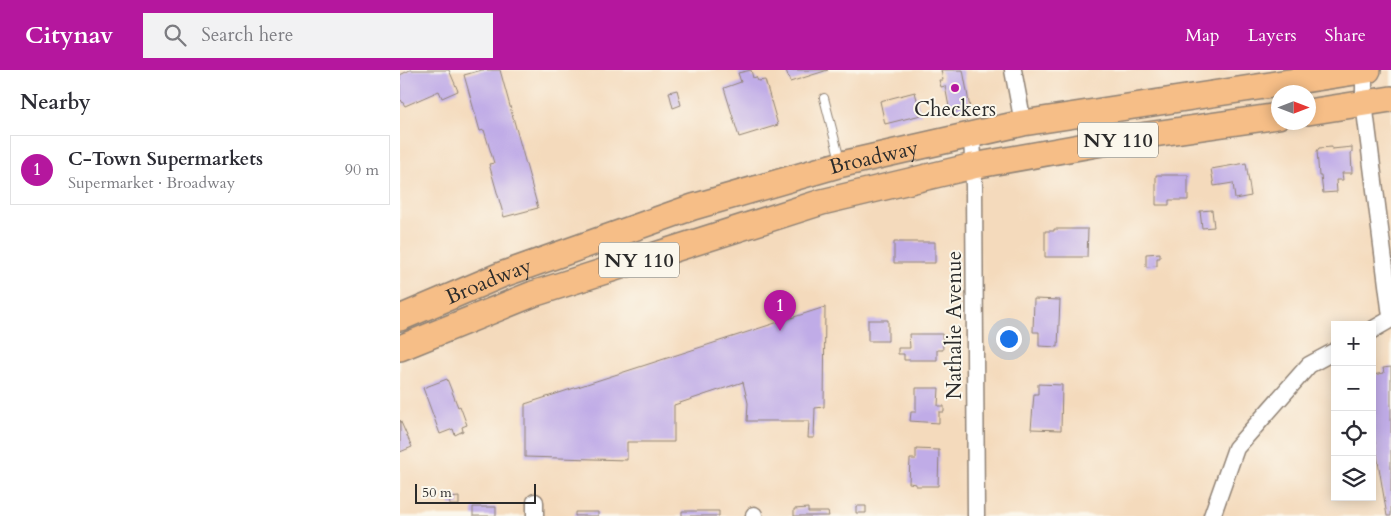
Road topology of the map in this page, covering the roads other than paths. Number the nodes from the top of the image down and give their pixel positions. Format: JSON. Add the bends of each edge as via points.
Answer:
{"nodes":[{"id":1,"x":1013,"y":70,"type":"edge"},
{"id":2,"x":1364,"y":70,"type":"edge"},
{"id":3,"x":1368,"y":70,"type":"edge"},
{"id":4,"x":824,"y":98,"type":"dead end"},
{"id":5,"x":1391,"y":99,"type":"edge"},
{"id":6,"x":1364,"y":103,"type":"junction"},
{"id":7,"x":1316,"y":111,"type":"edge"},
{"id":8,"x":1271,"y":117,"type":"edge"},
{"id":9,"x":1023,"y":123,"type":"junction"},
{"id":10,"x":972,"y":134,"type":"junction"},
{"id":11,"x":842,"y":165,"type":"junction"},
{"id":12,"x":973,"y":166,"type":"junction"},
{"id":13,"x":500,"y":274,"type":"junction"},
{"id":14,"x":508,"y":303,"type":"junction"},
{"id":15,"x":400,"y":318,"type":"edge"},
{"id":16,"x":1391,"y":318,"type":"edge"},
{"id":17,"x":1376,"y":327,"type":"edge"},
{"id":18,"x":400,"y":348,"type":"edge"},
{"id":19,"x":1331,"y":353,"type":"edge"},
{"id":20,"x":976,"y":516,"type":"edge"},
{"id":21,"x":1212,"y":516,"type":"edge"}],
"edges":[{"from":1,"to":9,"type":"street"},
{"from":2,"to":3,"type":"main road","name":"Broadway","number":"NY 110"},
{"from":2,"to":6,"type":"street"},
{"from":2,"to":9,"type":"main road","name":"Broadway","number":"NY 110"},
{"from":4,"to":11,"type":"lane"},
{"from":5,"to":6,"type":"main road"},
{"from":6,"to":7,"type":"main road"},
{"from":6,"to":16,"type":"street"},
{"from":8,"to":12,"type":"main road","name":"Broadway","number":"NY 110"},
{"from":9,"to":10,"type":"main road","name":"Broadway","number":"NY 110"},
{"from":10,"to":11,"type":"main road","name":"Broadway","number":"NY 110"},
{"from":10,"to":12,"type":"street","name":"Nathalie Avenue"},
{"from":11,"to":13,"type":"main road","name":"Broadway","number":"NY 110","via":[[693,207]]},
{"from":12,"to":14,"type":"main road","name":"Broadway","number":"NY 110","via":[[822,202]]},
{"from":12,"to":20,"type":"street","name":"Nathalie Avenue"},
{"from":13,"to":14,"type":"main road"},
{"from":13,"to":15,"type":"main road","name":"Broadway","number":"NY 110"},
{"from":14,"to":18,"type":"main road","name":"Broadway","number":"NY 110"},
{"from":16,"to":17,"type":"street"},
{"from":19,"to":21,"type":"street","via":[[1309,365],[1236,448]]}]}
